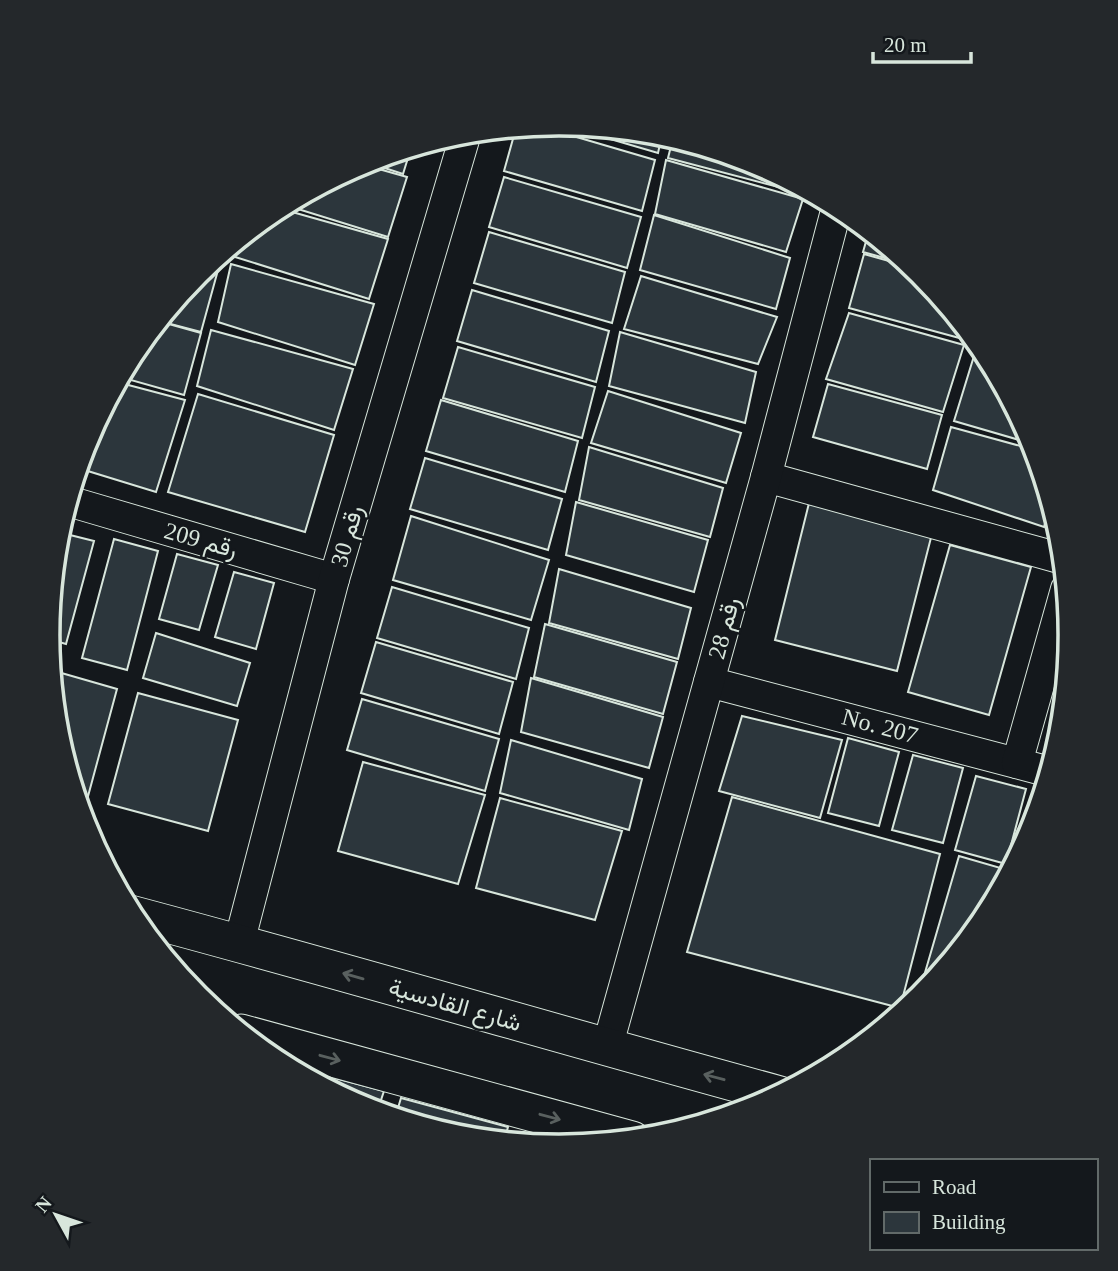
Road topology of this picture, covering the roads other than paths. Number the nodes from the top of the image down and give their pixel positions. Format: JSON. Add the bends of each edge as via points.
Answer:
{"nodes":[{"id":1,"x":462,"y":146,"type":"edge"},
{"id":2,"x":834,"y":218,"type":"edge"},
{"id":3,"x":766,"y":477,"type":"junction"},
{"id":4,"x":78,"y":504,"type":"edge"},
{"id":5,"x":1052,"y":556,"type":"edge"},
{"id":6,"x":334,"y":579,"type":"junction"},
{"id":7,"x":1057,"y":619,"type":"edge"},
{"id":8,"x":709,"y":682,"type":"junction"},
{"id":9,"x":1017,"y":763,"type":"junction"},
{"id":10,"x":1040,"y":769,"type":"edge"},
{"id":11,"x":148,"y":919,"type":"edge"},
{"id":12,"x":239,"y":943,"type":"junction"},
{"id":13,"x":266,"y":1040,"type":"edge"},
{"id":14,"x":607,"y":1048,"type":"junction"},
{"id":15,"x":764,"y":1091,"type":"edge"},
{"id":16,"x":605,"y":1133,"type":"edge"}],
"edges":[{"from":1,"to":6,"type":"street","name":"رقم 30"},
{"from":2,"to":3,"type":"street","name":"رقم 28"},
{"from":3,"to":5,"type":"street"},
{"from":3,"to":8,"type":"street","name":"رقم 28"},
{"from":4,"to":6,"type":"street","name":"رقم 209"},
{"from":6,"to":12,"type":"street","name":"رقم 30"},
{"from":7,"to":9,"type":"street"},
{"from":8,"to":9,"type":"street","name":"No. 207"},
{"from":8,"to":14,"type":"street","name":"رقم 28"},
{"from":9,"to":10,"type":"street","name":"No. 207"},
{"from":11,"to":12,"type":"street","name":"شارع القادسية"},
{"from":14,"to":12,"type":"street","name":"شارع القادسية","one_way":true},
{"from":13,"to":16,"type":"street","one_way":true},
{"from":15,"to":14,"type":"street","name":"شارع القادسية","one_way":true}]}
